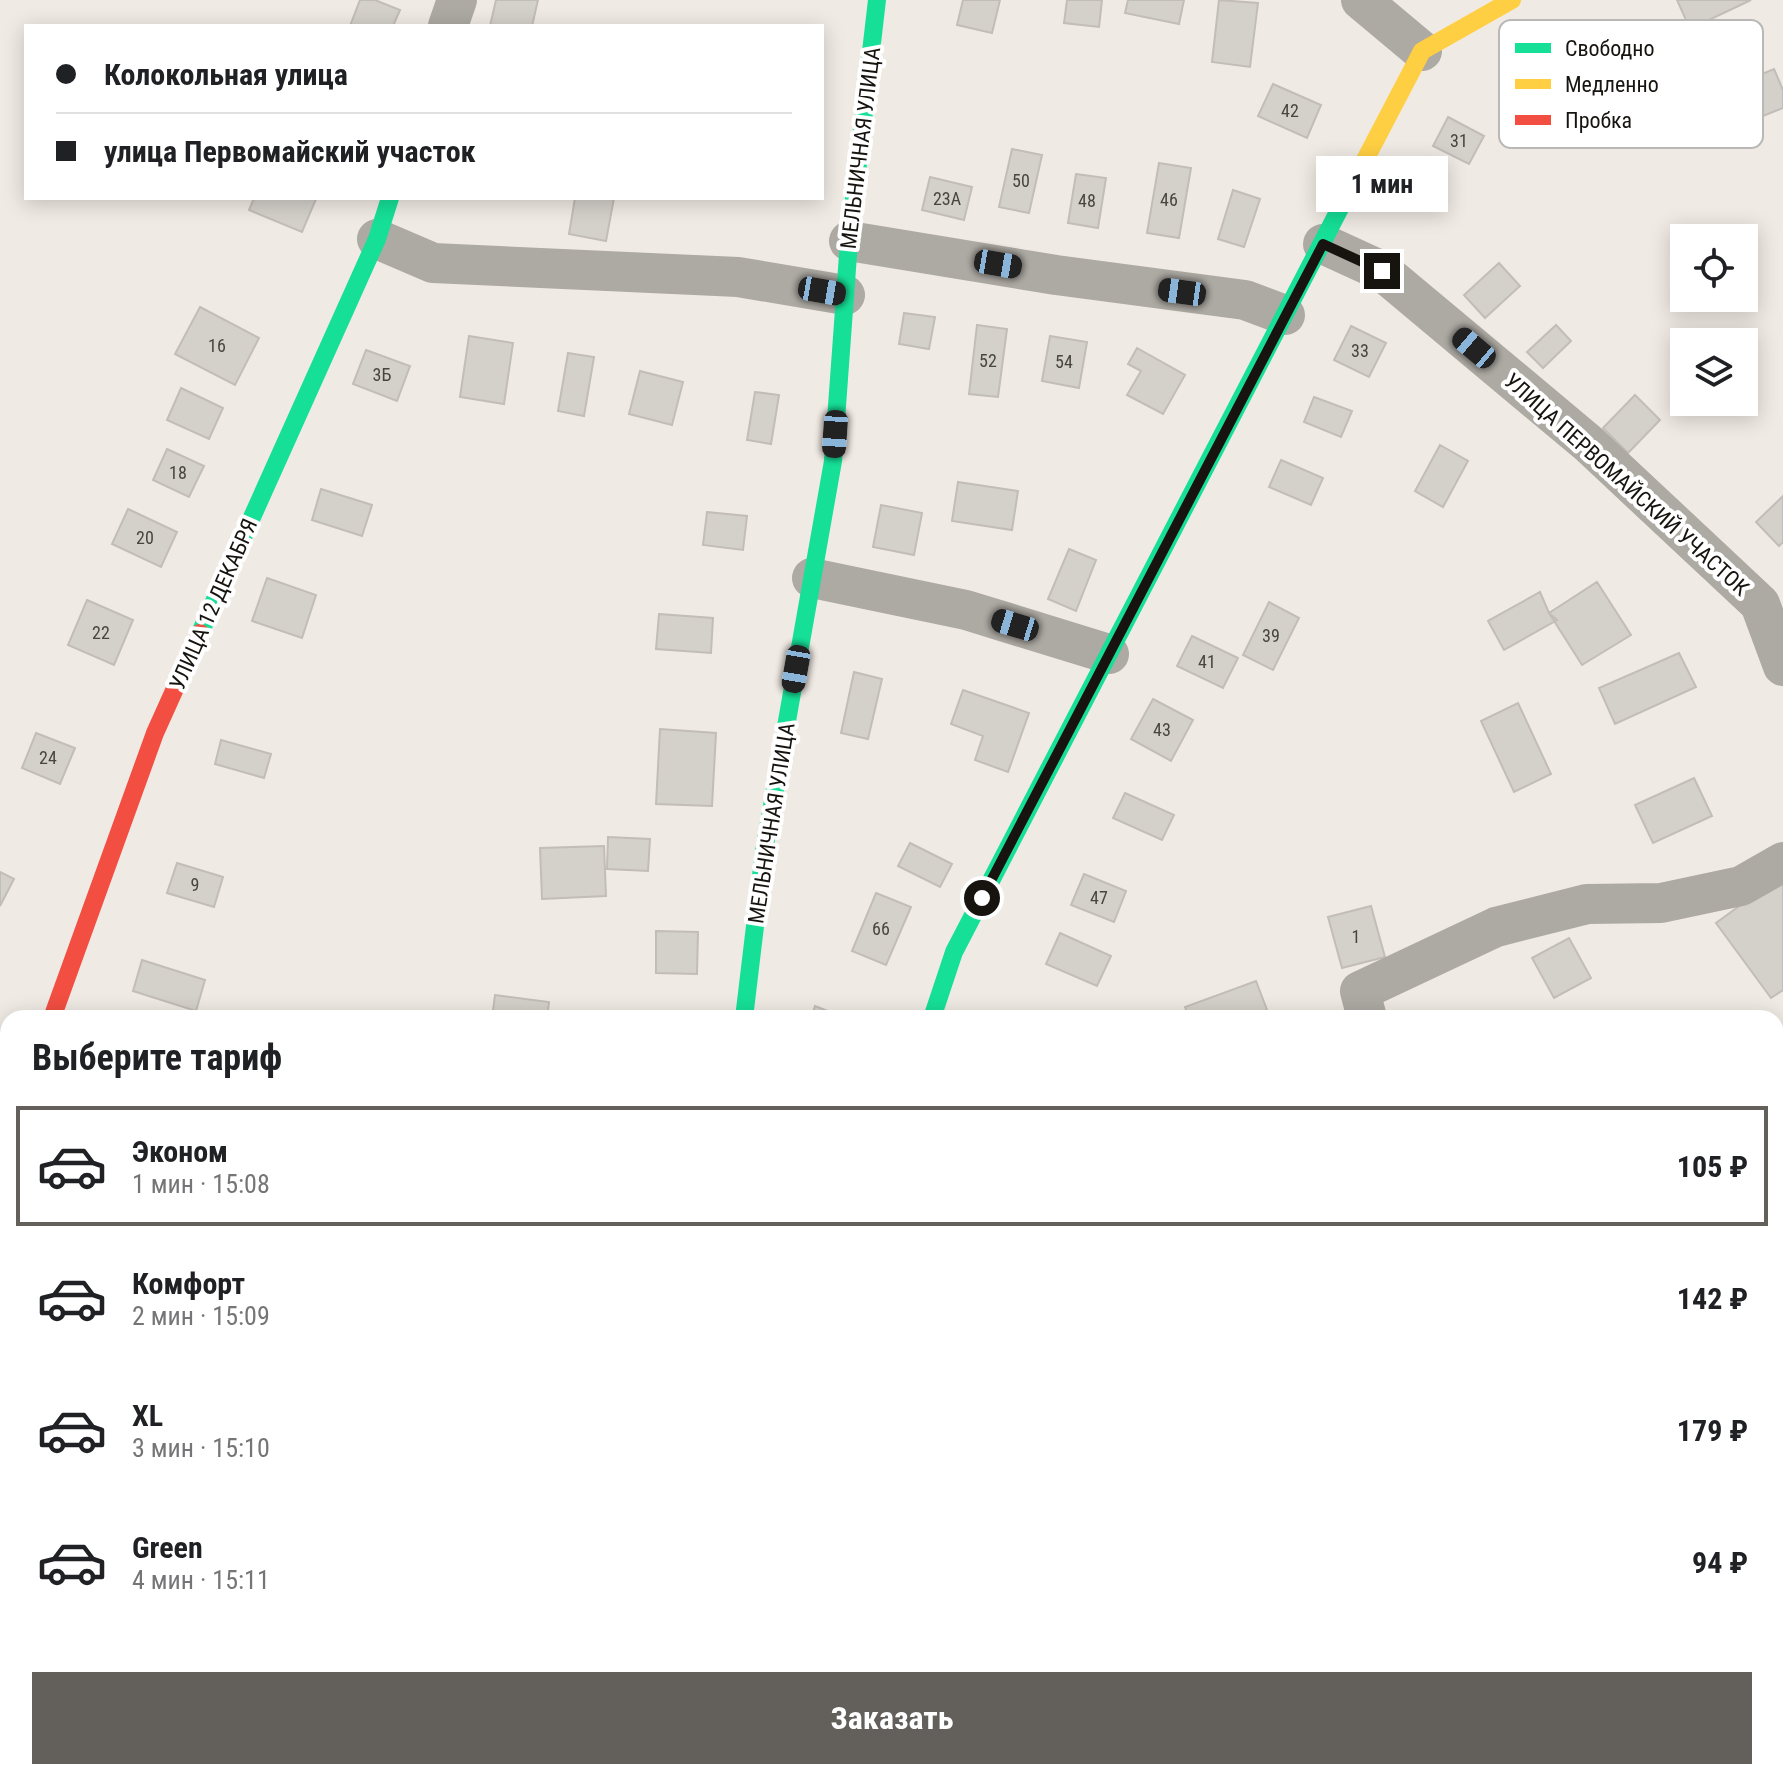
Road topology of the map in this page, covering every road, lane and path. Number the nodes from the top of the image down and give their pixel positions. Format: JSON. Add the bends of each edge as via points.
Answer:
{"nodes":[{"id":1,"x":457,"y":0,"type":"edge"},
{"id":2,"x":877,"y":0,"type":"edge"},
{"id":3,"x":1361,"y":0,"type":"edge"},
{"id":4,"x":1512,"y":0,"type":"edge"},
{"id":5,"x":449,"y":24,"type":"edge"},
{"id":6,"x":1422,"y":51,"type":"junction"},
{"id":7,"x":389,"y":200,"type":"edge"},
{"id":8,"x":377,"y":239,"type":"junction"},
{"id":9,"x":849,"y":241,"type":"junction"},
{"id":10,"x":1323,"y":244,"type":"junction"},
{"id":11,"x":845,"y":295,"type":"junction"},
{"id":12,"x":1285,"y":315,"type":"junction"},
{"id":13,"x":812,"y":578,"type":"junction"},
{"id":14,"x":1109,"y":654,"type":"junction"},
{"id":15,"x":1783,"y":666,"type":"edge"},
{"id":16,"x":1783,"y":862,"type":"edge"},
{"id":17,"x":1364,"y":1004,"type":"edge"},
{"id":18,"x":55,"y":1010,"type":"edge"},
{"id":19,"x":745,"y":1010,"type":"edge"},
{"id":20,"x":935,"y":1010,"type":"edge"}],
"edges":[{"from":1,"to":5,"type":"street"},
{"from":2,"to":9,"type":"street","name":"МЕЛЬНИЧНАЯ УЛИЦА"},
{"from":3,"to":6,"type":"street"},
{"from":4,"to":6,"type":"street"},
{"from":6,"to":10,"type":"street"},
{"from":7,"to":8,"type":"street","name":"УЛИЦА 12 ДЕКАБРЯ"},
{"from":8,"to":11,"type":"street","via":[[433,263],[738,277]]},
{"from":8,"to":18,"type":"street","name":"УЛИЦА 12 ДЕКАБРЯ","via":[[155,733]]},
{"from":9,"to":11,"type":"street","name":"МЕЛЬНИЧНАЯ УЛИЦА"},
{"from":9,"to":12,"type":"street","via":[[1245,300]]},
{"from":10,"to":12,"type":"street"},
{"from":10,"to":15,"type":"street","name":"УЛИЦА ПЕРВОМАЙСКИЙ УЧАСТОК","via":[[1382,271],[1589,444],[1760,604]]},
{"from":11,"to":13,"type":"street","name":"МЕЛЬНИЧНАЯ УЛИЦА","via":[[833,461]]},
{"from":12,"to":14,"type":"street"},
{"from":13,"to":14,"type":"street","via":[[966,610]]},
{"from":13,"to":19,"type":"street","name":"МЕЛЬНИЧНАЯ УЛИЦА","via":[[764,851]]},
{"from":14,"to":20,"type":"street","via":[[954,952]]},
{"from":16,"to":17,"type":"street","via":[[1741,886],[1661,903],[1587,904],[1496,927]]}]}
